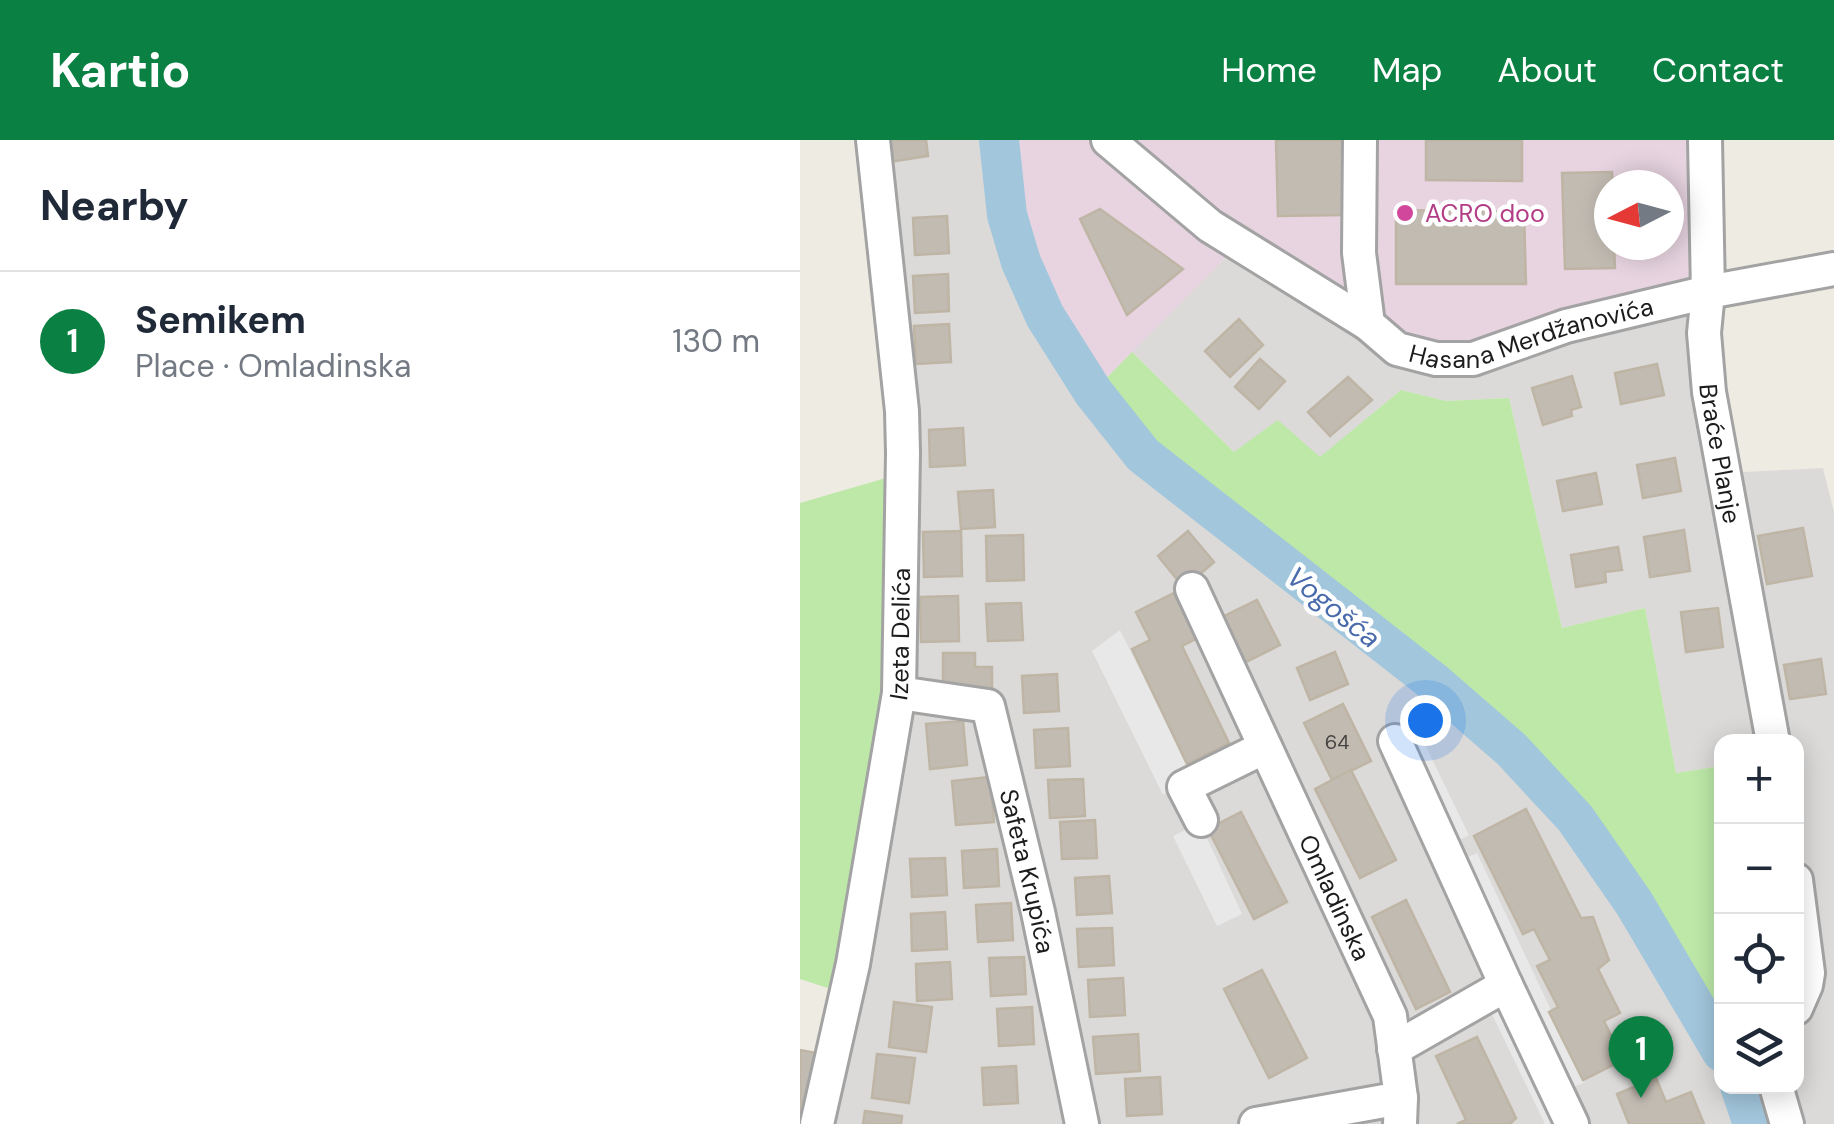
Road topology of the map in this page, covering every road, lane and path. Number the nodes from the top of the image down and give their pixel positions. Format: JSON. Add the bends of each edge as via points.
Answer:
{"nodes":[{"id":1,"x":873,"y":140,"type":"edge"},
{"id":2,"x":1108,"y":140,"type":"edge"},
{"id":3,"x":1360,"y":140,"type":"edge"},
{"id":4,"x":1705,"y":140,"type":"edge"},
{"id":5,"x":1834,"y":269,"type":"edge"},
{"id":6,"x":1708,"y":292,"type":"junction"},
{"id":7,"x":1368,"y":324,"type":"junction"},
{"id":8,"x":1192,"y":589,"type":"dead end"},
{"id":9,"x":898,"y":693,"type":"junction"},
{"id":10,"x":1772,"y":734,"type":"edge"},
{"id":11,"x":1395,"y":740,"type":"dead end"},
{"id":12,"x":1265,"y":747,"type":"junction"},
{"id":13,"x":1200,"y":820,"type":"dead end"},
{"id":14,"x":1800,"y":914,"type":"edge"},
{"id":15,"x":1506,"y":986,"type":"junction"},
{"id":16,"x":1798,"y":1004,"type":"edge"},
{"id":17,"x":1394,"y":1048,"type":"junction"},
{"id":18,"x":1779,"y":1094,"type":"edge"},
{"id":19,"x":1401,"y":1111,"type":"edge"},
{"id":20,"x":817,"y":1124,"type":"edge"},
{"id":21,"x":1082,"y":1124,"type":"edge"},
{"id":22,"x":1256,"y":1124,"type":"edge"},
{"id":23,"x":1572,"y":1124,"type":"edge"},
{"id":24,"x":1788,"y":1124,"type":"edge"}],
"edges":[{"from":1,"to":9,"type":"street","name":"Izeta Delića","via":[[902,411]]},
{"from":2,"to":7,"type":"street","name":"Hasana Merdžanovića","via":[[1210,226]]},
{"from":3,"to":7,"type":"street","via":[[1358,254]]},
{"from":4,"to":6,"type":"street","name":"Braće Planje"},
{"from":5,"to":6,"type":"street"},
{"from":6,"to":7,"type":"street","name":"Hasana Merdžanovića","via":[[1566,326],[1473,359],[1397,349]]},
{"from":6,"to":10,"type":"street","name":"Braće Planje","via":[[1709,392]]},
{"from":8,"to":12,"type":"street","name":"Omladinska"},
{"from":9,"to":20,"type":"street","name":"Izeta Delića","via":[[854,964]]},
{"from":9,"to":21,"type":"street","name":"Safeta Krupića","via":[[988,706]]},
{"from":11,"to":15,"type":"street"},
{"from":12,"to":13,"type":"street","via":[[1184,787]]},
{"from":12,"to":17,"type":"street","name":"Omladinska","via":[[1390,1016]]},
{"from":14,"to":16,"type":"street","via":[[1808,973]]},
{"from":15,"to":17,"type":"street"},
{"from":15,"to":23,"type":"street"},
{"from":17,"to":19,"type":"street","name":"Omladinska"},
{"from":18,"to":24,"type":"street"},
{"from":19,"to":22,"type":"street"}]}
